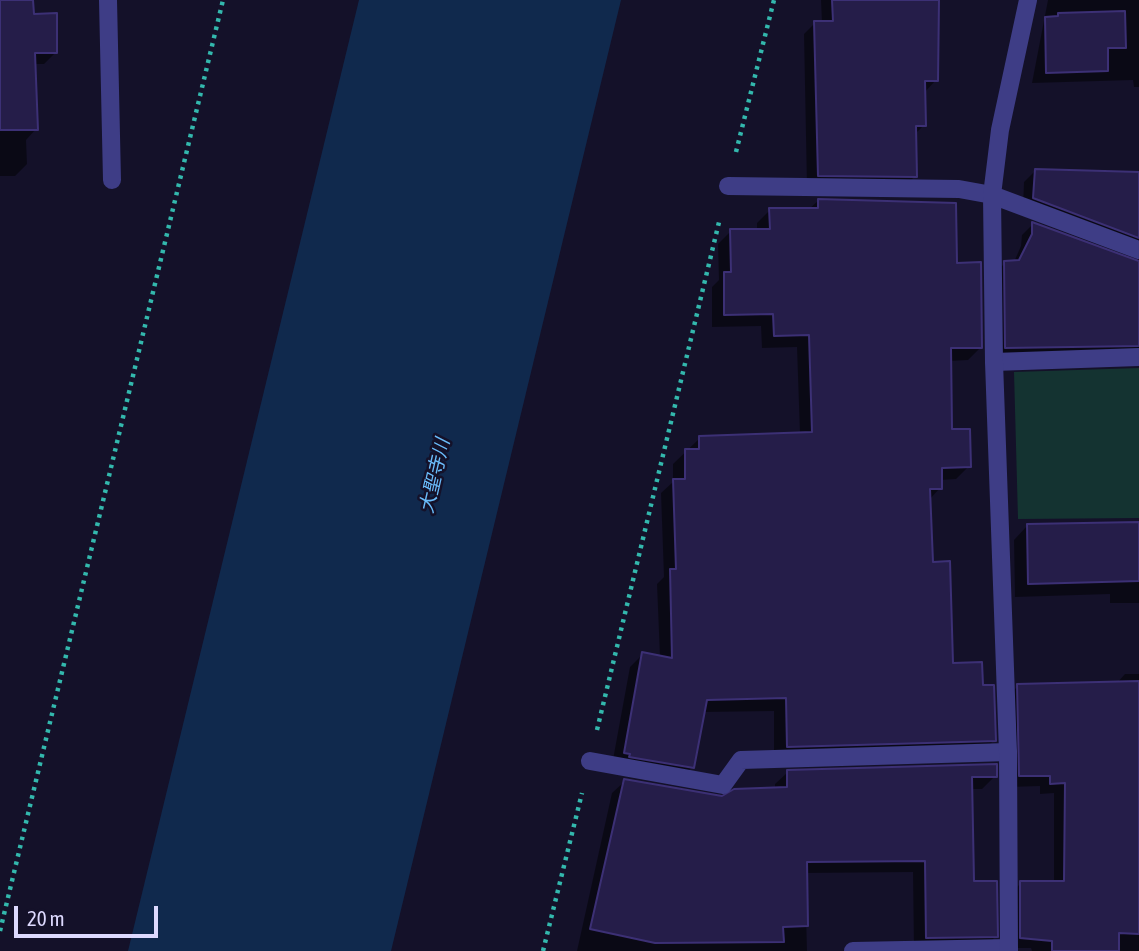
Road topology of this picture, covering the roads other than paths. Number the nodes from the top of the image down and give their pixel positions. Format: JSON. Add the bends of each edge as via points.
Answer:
{"nodes":[{"id":1,"x":108,"y":0,"type":"edge"},
{"id":2,"x":1028,"y":0,"type":"edge"},
{"id":3,"x":112,"y":180,"type":"dead end"},
{"id":4,"x":728,"y":186,"type":"road end"},
{"id":5,"x":992,"y":195,"type":"junction"},
{"id":6,"x":1139,"y":250,"type":"edge"},
{"id":7,"x":1139,"y":357,"type":"edge"},
{"id":8,"x":994,"y":362,"type":"junction"},
{"id":9,"x":1008,"y":752,"type":"junction"},
{"id":10,"x":590,"y":761,"type":"road end"},
{"id":11,"x":1009,"y":950,"type":"edge"},
{"id":12,"x":853,"y":951,"type":"edge"}],
"edges":[{"from":1,"to":3,"type":"street"},
{"from":2,"to":5,"type":"street","via":[[1000,130]]},
{"from":4,"to":5,"type":"street","via":[[959,189]]},
{"from":5,"to":6,"type":"street"},
{"from":5,"to":8,"type":"street"},
{"from":7,"to":8,"type":"street"},
{"from":8,"to":9,"type":"street"},
{"from":9,"to":10,"type":"street","via":[[741,760],[723,785]]},
{"from":9,"to":11,"type":"street"},
{"from":11,"to":12,"type":"street"}]}
